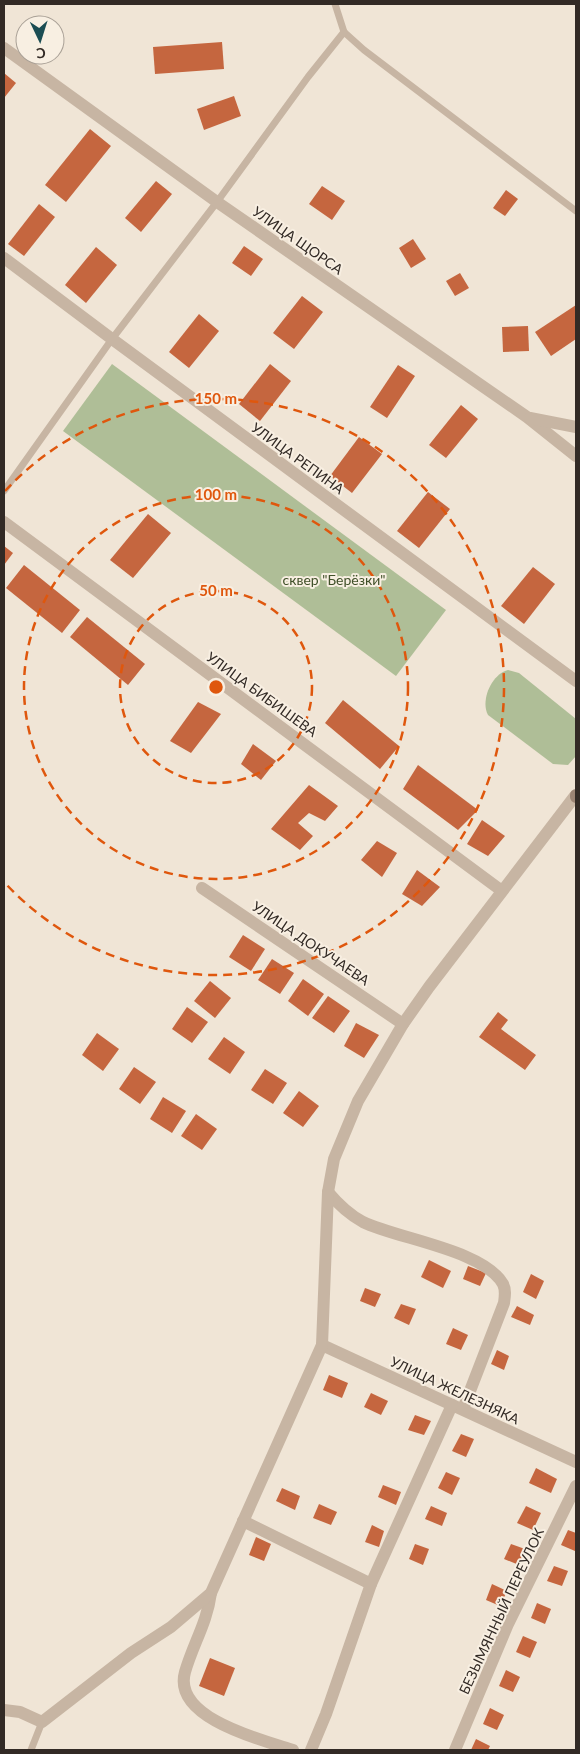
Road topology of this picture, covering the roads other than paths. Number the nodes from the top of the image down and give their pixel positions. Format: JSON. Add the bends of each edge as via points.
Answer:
{"nodes":[{"id":1,"x":335,"y":4,"type":"edge"},
{"id":2,"x":344,"y":32,"type":"junction"},
{"id":3,"x":4,"y":48,"type":"edge"},
{"id":4,"x":216,"y":202,"type":"junction"},
{"id":5,"x":576,"y":211,"type":"edge"},
{"id":6,"x":4,"y":258,"type":"edge"},
{"id":7,"x":112,"y":339,"type":"junction"},
{"id":8,"x":527,"y":417,"type":"junction"},
{"id":9,"x":576,"y":427,"type":"edge"},
{"id":10,"x":576,"y":456,"type":"edge"},
{"id":11,"x":4,"y":491,"type":"edge"},
{"id":12,"x":4,"y":522,"type":"edge"},
{"id":13,"x":576,"y":681,"type":"edge"},
{"id":14,"x":576,"y":796,"type":"edge"},
{"id":15,"x":202,"y":888,"type":"dead end"},
{"id":16,"x":502,"y":891,"type":"junction"},
{"id":17,"x":403,"y":1024,"type":"junction"},
{"id":18,"x":328,"y":1192,"type":"junction"},
{"id":19,"x":322,"y":1345,"type":"junction"},
{"id":20,"x":458,"y":1407,"type":"junction"},
{"id":21,"x":576,"y":1462,"type":"edge"},
{"id":22,"x":576,"y":1486,"type":"edge"},
{"id":23,"x":243,"y":1521,"type":"junction"},
{"id":24,"x":371,"y":1584,"type":"junction"},
{"id":25,"x":211,"y":1593,"type":"junction"},
{"id":26,"x":4,"y":1710,"type":"edge"},
{"id":27,"x":42,"y":1722,"type":"junction"},
{"id":28,"x":31,"y":1750,"type":"edge"},
{"id":29,"x":293,"y":1750,"type":"edge"},
{"id":30,"x":311,"y":1750,"type":"edge"},
{"id":31,"x":455,"y":1750,"type":"edge"}],
"edges":[{"from":1,"to":2,"type":"lane"},
{"from":2,"to":4,"type":"lane"},
{"from":2,"to":5,"type":"lane"},
{"from":3,"to":4,"type":"street","name":"УЛИЦА ЩОРСА"},
{"from":4,"to":7,"type":"lane"},
{"from":4,"to":8,"type":"street","name":"УЛИЦА ЩОРСА"},
{"from":6,"to":7,"type":"street","name":"УЛИЦА РЕПИНА"},
{"from":7,"to":11,"type":"lane"},
{"from":7,"to":13,"type":"street","name":"УЛИЦА РЕПИНА"},
{"from":8,"to":9,"type":"street"},
{"from":8,"to":10,"type":"street","name":"УЛИЦА ЩОРСА"},
{"from":12,"to":16,"type":"street","name":"УЛИЦА БИБИШЕВА"},
{"from":14,"to":16,"type":"street"},
{"from":15,"to":17,"type":"street","name":"УЛИЦА ДОКУЧАЕВА"},
{"from":16,"to":17,"type":"street"},
{"from":17,"to":18,"type":"street","via":[[358,1101],[334,1159]]},
{"from":18,"to":19,"type":"street"},
{"from":18,"to":20,"type":"street","via":[[340,1206],[364,1222],[469,1258],[495,1273],[503,1284],[506,1292],[504,1303]]},
{"from":19,"to":20,"type":"street","name":"УЛИЦА ЖЕЛЕЗНЯКА"},
{"from":19,"to":23,"type":"street"},
{"from":20,"to":21,"type":"street","name":"УЛИЦА ЖЕЛЕЗНЯКА"},
{"from":20,"to":24,"type":"street"},
{"from":22,"to":31,"type":"street","name":"БЕЗЫМЯННЫЙ ПЕРЕУЛОК","via":[[508,1624]]},
{"from":23,"to":24,"type":"street"},
{"from":23,"to":25,"type":"street"},
{"from":24,"to":30,"type":"street"},
{"from":25,"to":27,"type":"street"},
{"from":25,"to":29,"type":"street","via":[[209,1610],[184,1674],[190,1702],[201,1712],[241,1733]]},
{"from":26,"to":27,"type":"street","via":[[20,1712]]},
{"from":27,"to":28,"type":"lane"}]}
